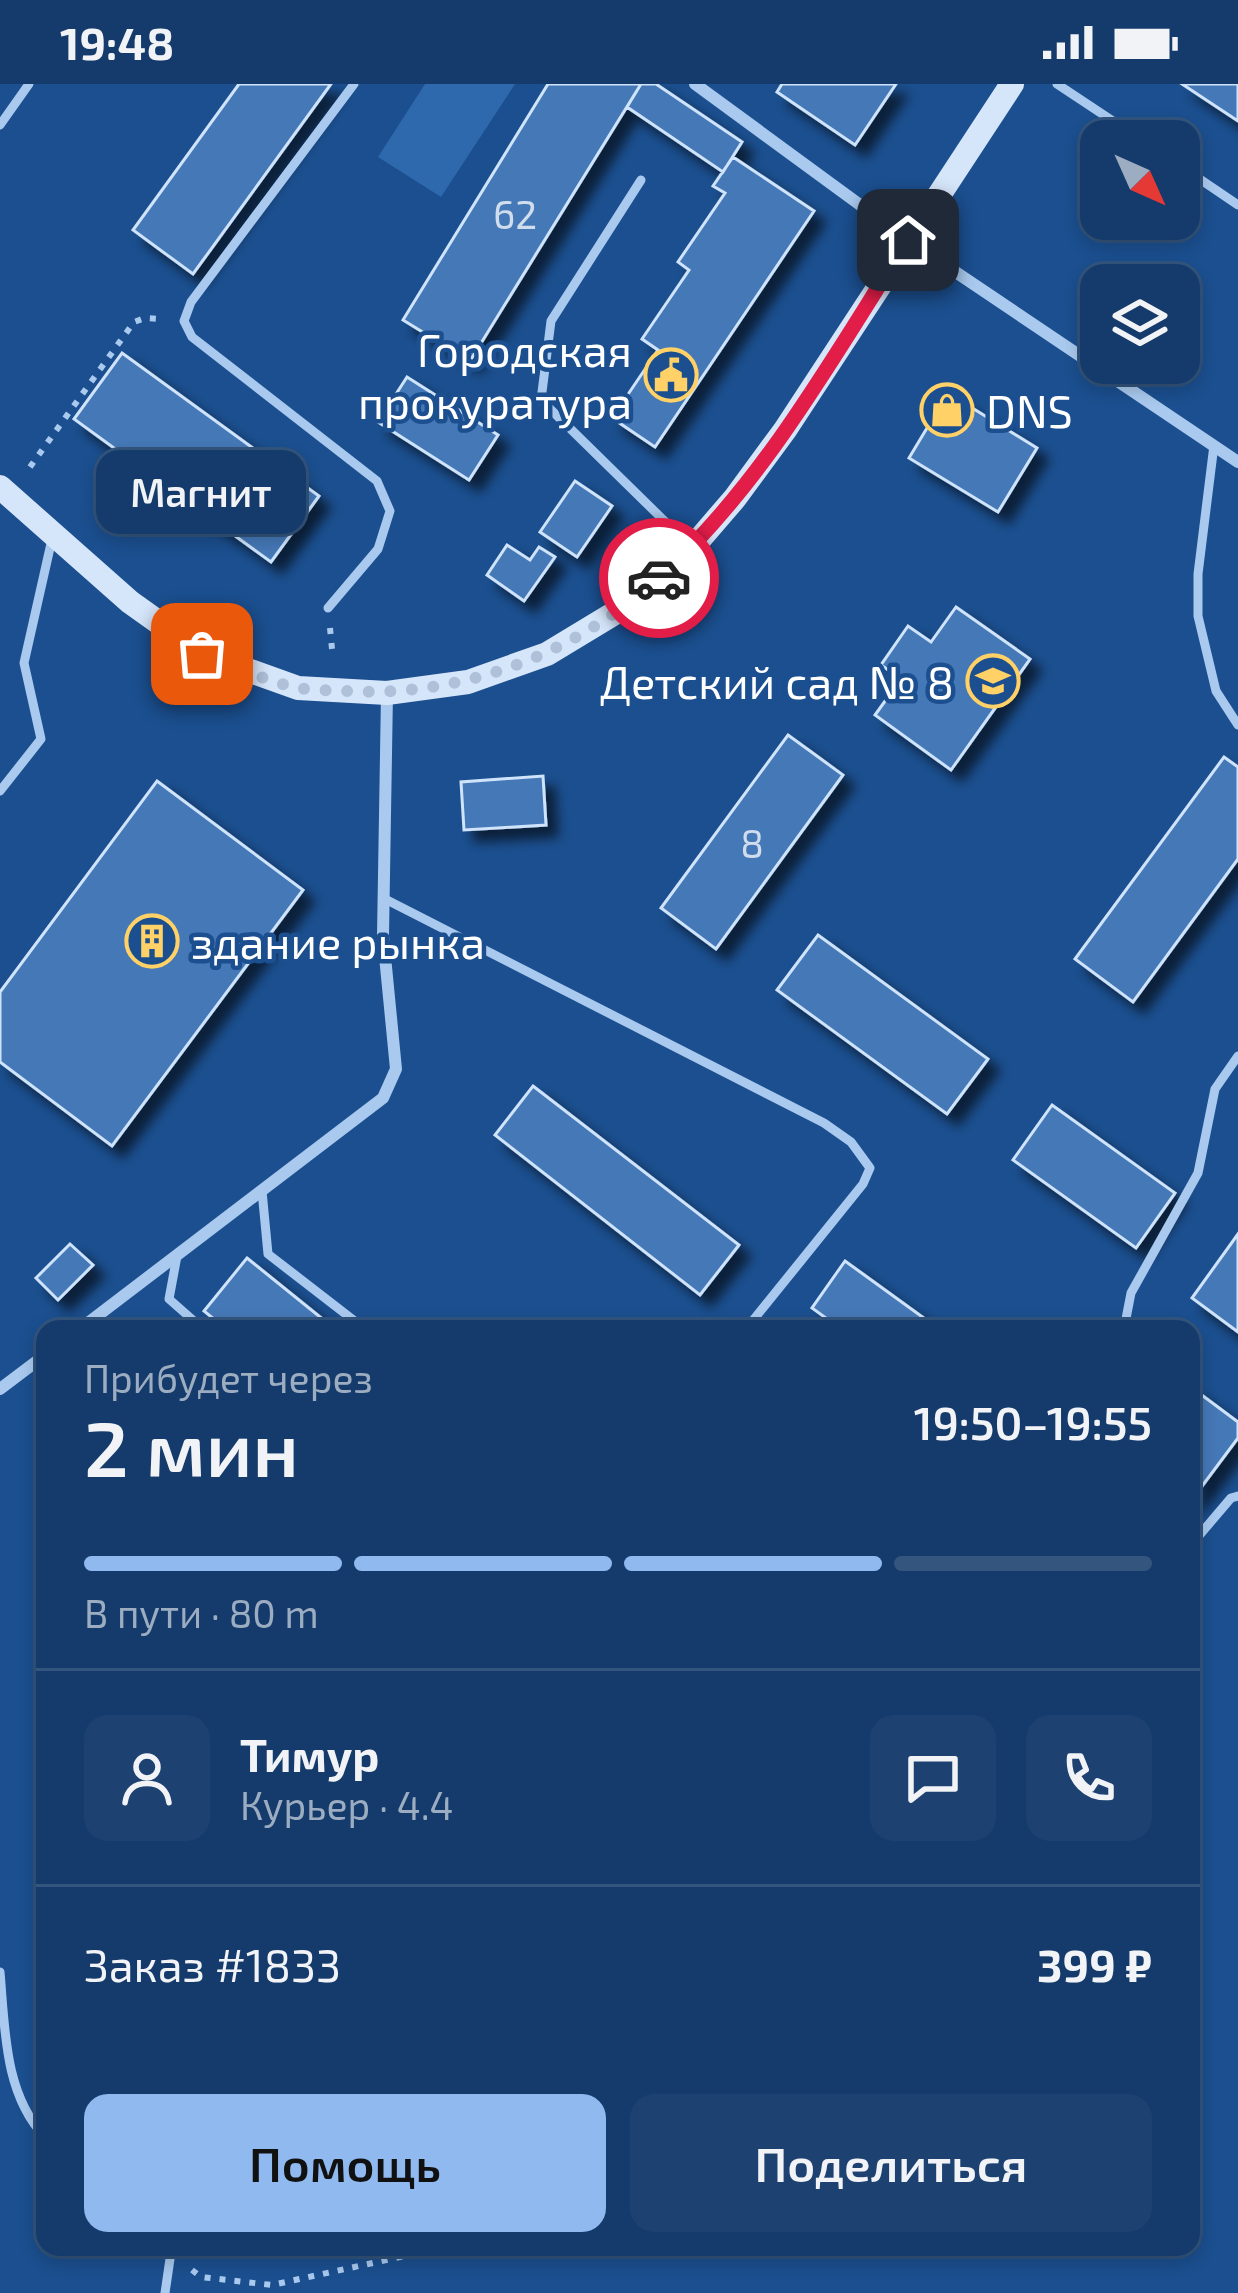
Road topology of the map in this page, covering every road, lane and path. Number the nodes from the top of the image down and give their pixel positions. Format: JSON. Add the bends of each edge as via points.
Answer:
{"nodes":[{"id":1,"x":29,"y":84,"type":"edge"},
{"id":2,"x":354,"y":84,"type":"edge"},
{"id":3,"x":694,"y":84,"type":"edge"},
{"id":4,"x":1012,"y":84,"type":"edge"},
{"id":5,"x":1057,"y":84,"type":"edge"},
{"id":6,"x":1111,"y":120,"type":"edge"},
{"id":7,"x":0,"y":125,"type":"edge"},
{"id":8,"x":1200,"y":179,"type":"edge"},
{"id":9,"x":640,"y":180,"type":"dead end"},
{"id":10,"x":1238,"y":205,"type":"edge"},
{"id":11,"x":908,"y":240,"type":"junction"},
{"id":12,"x":184,"y":321,"type":"junction"},
{"id":13,"x":1214,"y":445,"type":"junction"},
{"id":14,"x":1238,"y":462,"type":"edge"},
{"id":15,"x":30,"y":467,"type":"dead end"},
{"id":16,"x":0,"y":487,"type":"edge"},
{"id":17,"x":53,"y":533,"type":"junction"},
{"id":18,"x":692,"y":548,"type":"junction"},
{"id":19,"x":328,"y":608,"type":"dead end"},
{"id":20,"x":387,"y":693,"type":"junction"},
{"id":21,"x":1238,"y":725,"type":"edge"},
{"id":22,"x":0,"y":791,"type":"edge"},
{"id":23,"x":383,"y":898,"type":"junction"},
{"id":24,"x":1238,"y":1056,"type":"edge"},
{"id":25,"x":262,"y":1191,"type":"junction"},
{"id":26,"x":177,"y":1256,"type":"junction"},
{"id":27,"x":92,"y":1320,"type":"edge"},
{"id":28,"x":193,"y":1320,"type":"edge"},
{"id":29,"x":353,"y":1320,"type":"edge"},
{"id":30,"x":753,"y":1320,"type":"edge"},
{"id":31,"x":1126,"y":1320,"type":"edge"},
{"id":32,"x":36,"y":1362,"type":"edge"},
{"id":33,"x":0,"y":1389,"type":"edge"},
{"id":34,"x":1238,"y":1496,"type":"edge"},
{"id":35,"x":1200,"y":1535,"type":"edge"},
{"id":36,"x":0,"y":1972,"type":"edge"},
{"id":37,"x":36,"y":2124,"type":"edge"},
{"id":38,"x":167,"y":2256,"type":"edge"},
{"id":39,"x":175,"y":2256,"type":"edge"},
{"id":40,"x":405,"y":2256,"type":"edge"},
{"id":41,"x":166,"y":2293,"type":"edge"}],
"edges":[{"from":1,"to":7,"type":"lane"},
{"from":2,"to":12,"type":"lane"},
{"from":3,"to":11,"type":"street"},
{"from":4,"to":11,"type":"main road"},
{"from":5,"to":6,"type":"lane"},
{"from":8,"to":10,"type":"lane"},
{"from":9,"to":18,"type":"lane","via":[[551,322],[542,400]]},
{"from":11,"to":13,"type":"street"},
{"from":11,"to":18,"type":"main road","via":[[785,430]]},
{"from":12,"to":15,"type":"path","via":[[134,322]]},
{"from":12,"to":19,"type":"lane","via":[[193,337],[377,481],[390,511],[378,549]]},
{"from":13,"to":14,"type":"street"},
{"from":13,"to":21,"type":"lane","via":[[1198,616],[1216,691]]},
{"from":16,"to":17,"type":"main road"},
{"from":17,"to":20,"type":"main road","via":[[202,654],[298,688]]},
{"from":17,"to":22,"type":"lane","via":[[23,663],[41,739]]},
{"from":18,"to":20,"type":"main road","via":[[628,605],[547,654],[468,682]]},
{"from":20,"to":23,"type":"street"},
{"from":23,"to":25,"type":"street","via":[[396,1069],[390,1087]]},
{"from":23,"to":30,"type":"lane","via":[[851,1142],[870,1168],[863,1184]]},
{"from":24,"to":31,"type":"lane","via":[[1215,1089],[1198,1173],[1131,1293]]},
{"from":25,"to":26,"type":"street"},
{"from":25,"to":29,"type":"lane","via":[[268,1254]]},
{"from":26,"to":27,"type":"street"},
{"from":26,"to":28,"type":"lane","via":[[169,1299]]},
{"from":32,"to":33,"type":"street"},
{"from":34,"to":35,"type":"lane"},
{"from":36,"to":37,"type":"lane","via":[[16,2096]]},
{"from":38,"to":41,"type":"lane"},
{"from":39,"to":40,"type":"path","via":[[201,2277],[272,2285]]}]}
